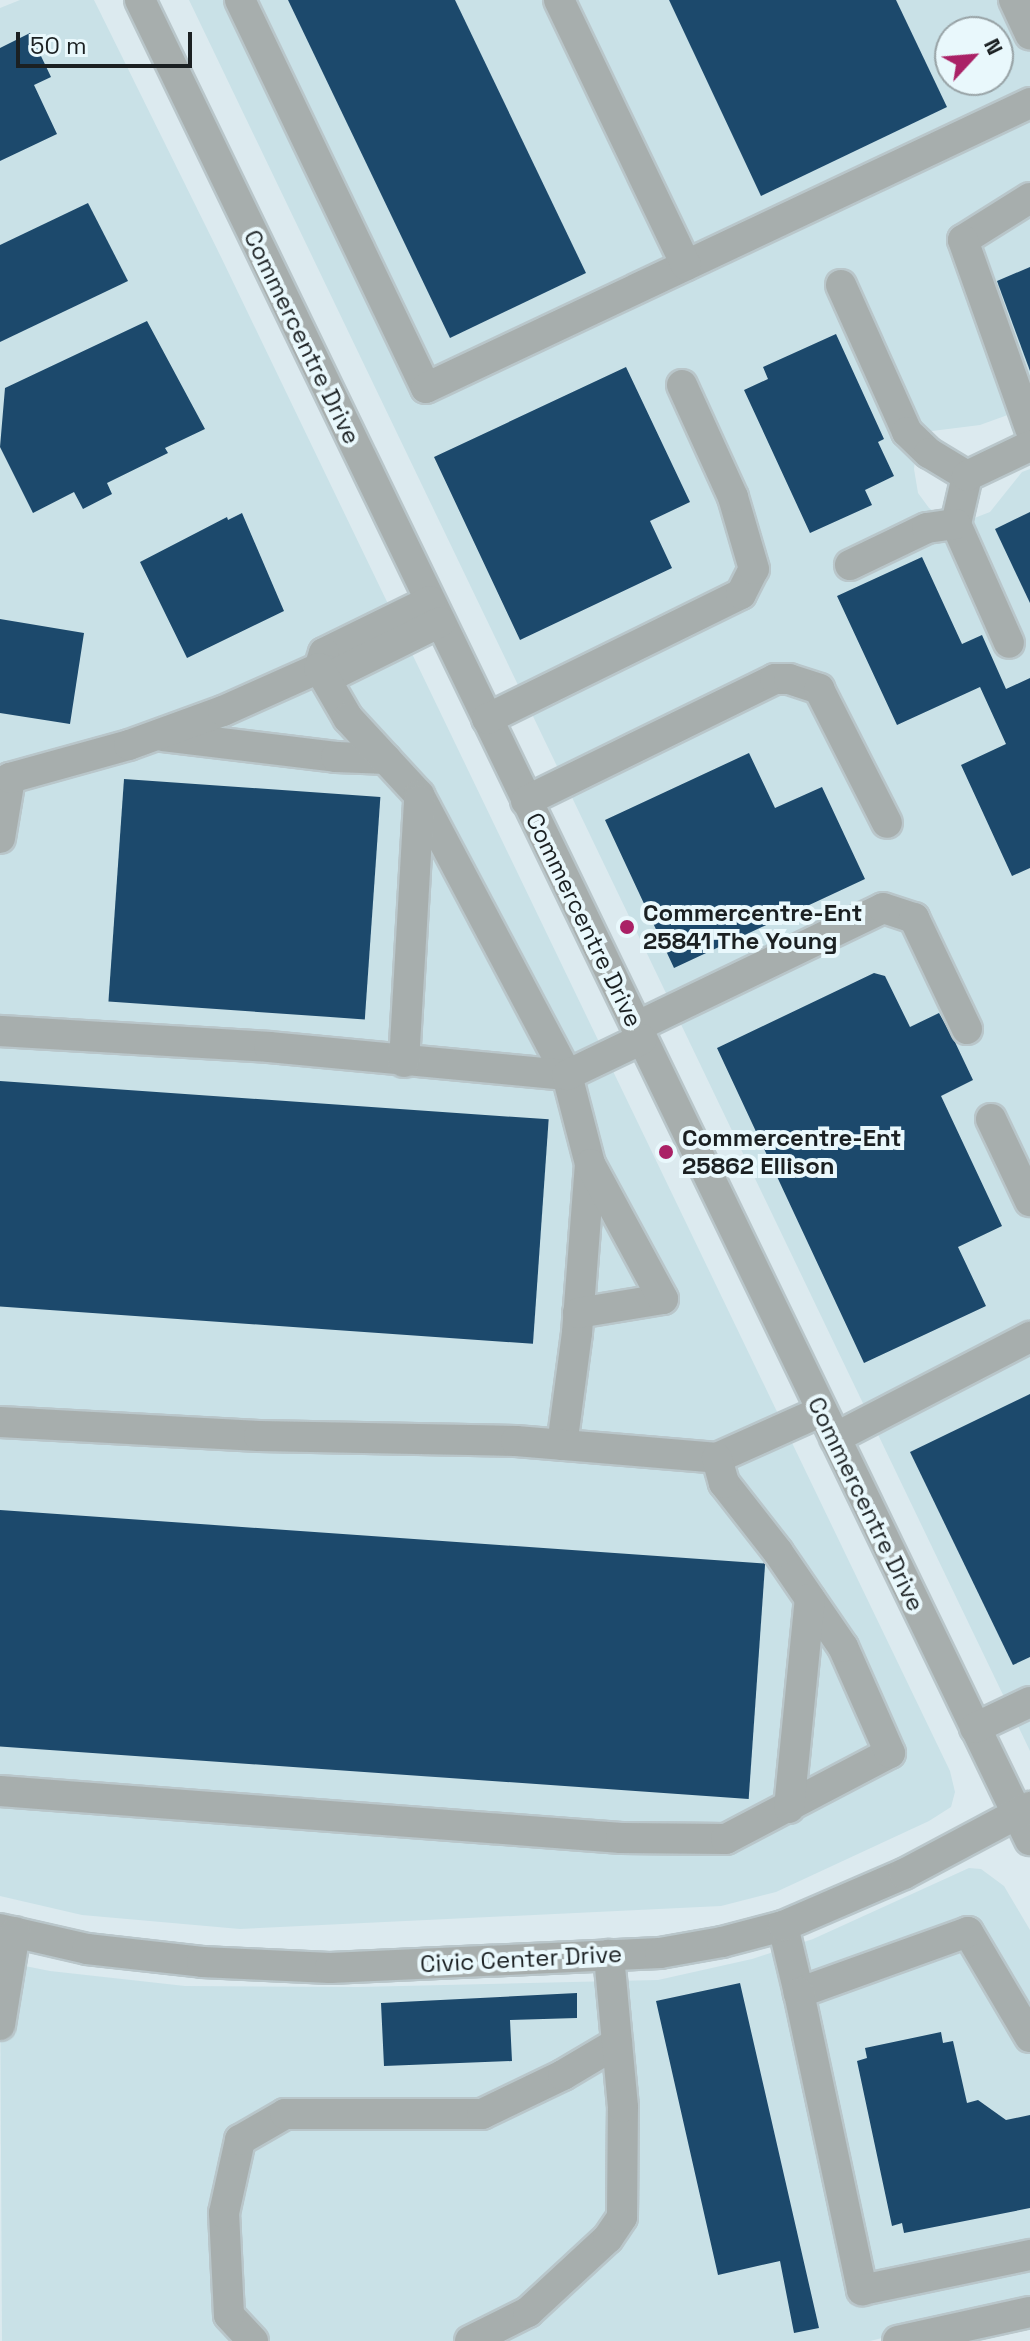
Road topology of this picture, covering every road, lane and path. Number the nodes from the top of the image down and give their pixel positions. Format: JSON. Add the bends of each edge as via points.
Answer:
{"nodes":[{"id":1,"x":140,"y":0,"type":"edge"},
{"id":2,"x":240,"y":0,"type":"edge"},
{"id":3,"x":559,"y":0,"type":"edge"},
{"id":4,"x":1014,"y":0,"type":"edge"},
{"id":5,"x":1030,"y":34,"type":"edge"},
{"id":6,"x":1030,"y":103,"type":"edge"},
{"id":7,"x":1030,"y":198,"type":"edge"},
{"id":8,"x":686,"y":265,"type":"junction"},
{"id":9,"x":841,"y":285,"type":"dead end"},
{"id":10,"x":682,"y":385,"type":"dead end"},
{"id":11,"x":1030,"y":428,"type":"edge"},
{"id":12,"x":1030,"y":446,"type":"edge"},
{"id":13,"x":967,"y":476,"type":"junction"},
{"id":14,"x":956,"y":524,"type":"junction"},
{"id":15,"x":850,"y":565,"type":"dead end"},
{"id":16,"x":435,"y":612,"type":"junction"},
{"id":17,"x":1009,"y":643,"type":"dead end"},
{"id":18,"x":319,"y":668,"type":"junction"},
{"id":19,"x":487,"y":719,"type":"junction"},
{"id":20,"x":158,"y":735,"type":"junction"},
{"id":21,"x":386,"y":759,"type":"junction"},
{"id":22,"x":419,"y":795,"type":"junction"},
{"id":23,"x":526,"y":801,"type":"junction"},
{"id":24,"x":887,"y":823,"type":"dead end"},
{"id":25,"x":0,"y":838,"type":"edge"},
{"id":26,"x":967,"y":1029,"type":"dead end"},
{"id":27,"x":0,"y":1031,"type":"edge"},
{"id":28,"x":639,"y":1033,"type":"junction"},
{"id":29,"x":404,"y":1062,"type":"junction"},
{"id":30,"x":567,"y":1075,"type":"junction"},
{"id":31,"x":991,"y":1119,"type":"dead end"},
{"id":32,"x":590,"y":1164,"type":"junction"},
{"id":33,"x":1030,"y":1201,"type":"edge"},
{"id":34,"x":578,"y":1313,"type":"junction"},
{"id":35,"x":1030,"y":1337,"type":"edge"},
{"id":36,"x":0,"y":1422,"type":"edge"},
{"id":37,"x":828,"y":1424,"type":"junction"},
{"id":38,"x":562,"y":1445,"type":"junction"},
{"id":39,"x":717,"y":1458,"type":"junction"},
{"id":40,"x":810,"y":1599,"type":"junction"},
{"id":41,"x":1030,"y":1702,"type":"edge"},
{"id":42,"x":975,"y":1728,"type":"junction"},
{"id":43,"x":0,"y":1791,"type":"edge"},
{"id":44,"x":790,"y":1796,"type":"junction"},
{"id":45,"x":1026,"y":1821,"type":"edge"},
{"id":46,"x":783,"y":1926,"type":"junction"},
{"id":47,"x":8,"y":1930,"type":"edge"},
{"id":48,"x":609,"y":1955,"type":"junction"},
{"id":49,"x":799,"y":1993,"type":"junction"},
{"id":50,"x":0,"y":2025,"type":"edge"},
{"id":51,"x":1030,"y":2037,"type":"edge"},
{"id":52,"x":617,"y":2043,"type":"junction"},
{"id":53,"x":1030,"y":2255,"type":"edge"},
{"id":54,"x":1030,"y":2312,"type":"edge"},
{"id":55,"x":253,"y":2341,"type":"edge"},
{"id":56,"x":470,"y":2341,"type":"edge"},
{"id":57,"x":898,"y":2341,"type":"edge"}],
"edges":[{"from":1,"to":16,"type":"street","name":"Commercentre Drive"},
{"from":2,"to":8,"type":"street","via":[[426,388]]},
{"from":3,"to":8,"type":"street"},
{"from":4,"to":5,"type":"street"},
{"from":6,"to":8,"type":"street"},
{"from":7,"to":11,"type":"street","via":[[963,240]]},
{"from":9,"to":13,"type":"street","via":[[907,432]]},
{"from":10,"to":19,"type":"street","via":[[733,497],[754,569],[741,594]]},
{"from":12,"to":13,"type":"street"},
{"from":13,"to":14,"type":"street"},
{"from":14,"to":15,"type":"street","via":[[927,528]]},
{"from":14,"to":17,"type":"street"},
{"from":16,"to":18,"type":"street","via":[[324,653]]},
{"from":16,"to":19,"type":"street","name":"Commercentre Drive"},
{"from":18,"to":20,"type":"street"},
{"from":18,"to":21,"type":"street","via":[[348,718]]},
{"from":19,"to":23,"type":"street","name":"Commercentre Drive"},
{"from":20,"to":21,"type":"street"},
{"from":20,"to":25,"type":"street","via":[[10,778]]},
{"from":21,"to":22,"type":"street"},
{"from":22,"to":29,"type":"street"},
{"from":22,"to":30,"type":"street"},
{"from":23,"to":24,"type":"street","via":[[761,685],[789,679],[819,689]]},
{"from":23,"to":28,"type":"street","name":"Commercentre Drive"},
{"from":26,"to":28,"type":"street","via":[[914,918],[883,908]]},
{"from":27,"to":29,"type":"street","via":[[269,1047]]},
{"from":28,"to":30,"type":"street"},
{"from":28,"to":37,"type":"street","name":"Commercentre Drive"},
{"from":29,"to":30,"type":"street"},
{"from":30,"to":32,"type":"street"},
{"from":31,"to":33,"type":"street"},
{"from":32,"to":34,"type":"street"},
{"from":32,"to":34,"type":"street","via":[[663,1299]]},
{"from":34,"to":38,"type":"street"},
{"from":35,"to":37,"type":"street"},
{"from":36,"to":38,"type":"street"},
{"from":37,"to":39,"type":"street"},
{"from":37,"to":42,"type":"street","name":"Commercentre Drive"},
{"from":38,"to":39,"type":"street"},
{"from":39,"to":40,"type":"street","via":[[724,1483]]},
{"from":40,"to":44,"type":"street"},
{"from":40,"to":44,"type":"street","via":[[843,1647],[890,1753]]},
{"from":41,"to":42,"type":"street"},
{"from":42,"to":45,"type":"street","name":"Commercentre Drive"},
{"from":43,"to":44,"type":"street","via":[[621,1838],[726,1839]]},
{"from":45,"to":46,"type":"street","name":"Civic Center Drive"},
{"from":46,"to":48,"type":"street","name":"Civic Center Drive","via":[[660,1953]]},
{"from":46,"to":49,"type":"street"},
{"from":47,"to":48,"type":"street","name":"Civic Center Drive","via":[[87,1949],[330,1968]]},
{"from":47,"to":50,"type":"street"},
{"from":48,"to":52,"type":"street"},
{"from":49,"to":51,"type":"street","via":[[968,1932]]},
{"from":49,"to":53,"type":"street","via":[[862,2290]]},
{"from":52,"to":55,"type":"street","via":[[482,2114],[285,2114],[240,2140],[224,2213],[229,2315]]},
{"from":52,"to":56,"type":"street","via":[[623,2107],[622,2217],[608,2238],[528,2312]]},
{"from":54,"to":57,"type":"street"}]}
